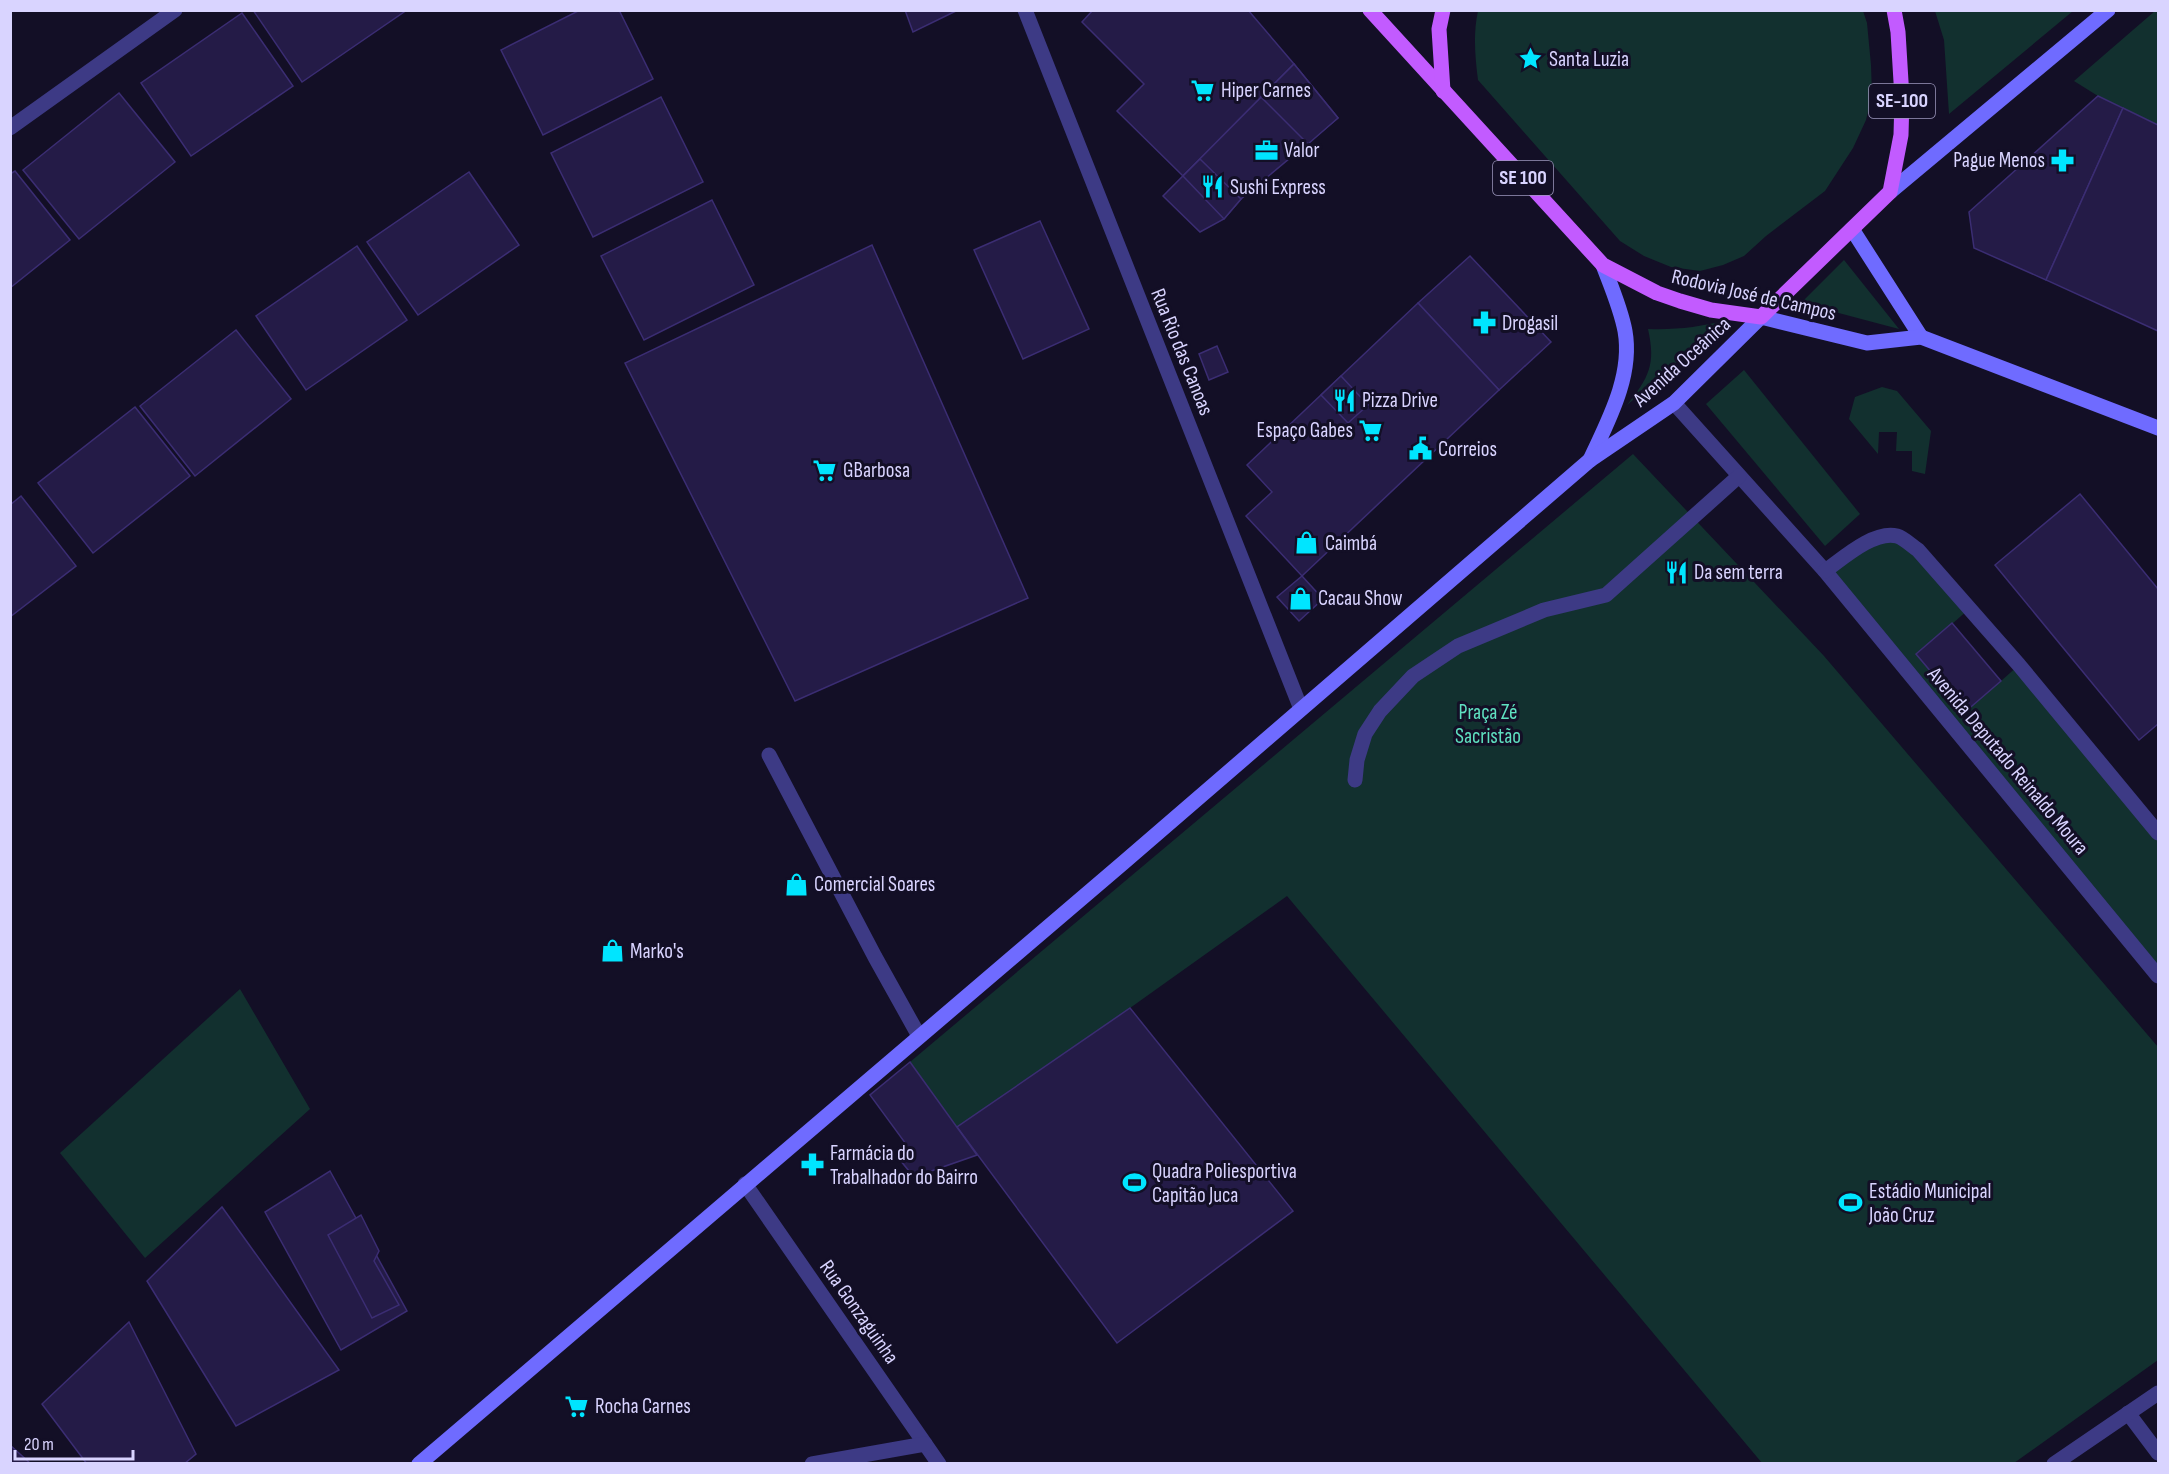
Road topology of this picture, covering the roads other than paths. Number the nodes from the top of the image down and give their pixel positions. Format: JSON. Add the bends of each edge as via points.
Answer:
{"nodes":[{"id":1,"x":175,"y":10,"type":"edge"},
{"id":2,"x":1025,"y":10,"type":"edge"},
{"id":3,"x":1370,"y":10,"type":"edge"},
{"id":4,"x":1443,"y":10,"type":"edge"},
{"id":5,"x":1894,"y":10,"type":"edge"},
{"id":6,"x":2108,"y":10,"type":"edge"},
{"id":7,"x":1443,"y":92,"type":"junction"},
{"id":8,"x":10,"y":128,"type":"edge"},
{"id":9,"x":1890,"y":192,"type":"junction"},
{"id":10,"x":1852,"y":229,"type":"junction"},
{"id":11,"x":1603,"y":265,"type":"junction"},
{"id":12,"x":1761,"y":317,"type":"junction"},
{"id":13,"x":1921,"y":337,"type":"junction"},
{"id":14,"x":1674,"y":403,"type":"junction"},
{"id":15,"x":2158,"y":428,"type":"edge"},
{"id":16,"x":1590,"y":460,"type":"junction"},
{"id":17,"x":1739,"y":476,"type":"junction"},
{"id":18,"x":1825,"y":572,"type":"junction"},
{"id":19,"x":1301,"y":709,"type":"junction"},
{"id":20,"x":769,"y":755,"type":"dead end"},
{"id":21,"x":1354,"y":780,"type":"dead end"},
{"id":22,"x":2158,"y":833,"type":"edge"},
{"id":23,"x":2158,"y":976,"type":"edge"},
{"id":24,"x":919,"y":1036,"type":"junction"},
{"id":25,"x":746,"y":1184,"type":"junction"},
{"id":26,"x":2158,"y":1393,"type":"edge"},
{"id":27,"x":2128,"y":1413,"type":"junction"},
{"id":28,"x":924,"y":1444,"type":"junction"},
{"id":29,"x":2158,"y":1453,"type":"edge"},
{"id":30,"x":419,"y":1464,"type":"edge"},
{"id":31,"x":812,"y":1464,"type":"edge"},
{"id":32,"x":939,"y":1464,"type":"edge"},
{"id":33,"x":2054,"y":1464,"type":"edge"}],
"edges":[{"from":1,"to":8,"type":"street"},
{"from":2,"to":19,"type":"street","name":"Rua Rio das Canoas"},
{"from":3,"to":7,"type":"main road","name":"Rodovia José de Campos","number":"SE 100"},
{"from":4,"to":7,"type":"main road","via":[[1439,29]]},
{"from":5,"to":9,"type":"main road","number":"SE-100","via":[[1902,98],[1901,135]]},
{"from":6,"to":9,"type":"street","number":"SE-100"},
{"from":7,"to":11,"type":"main road","name":"Rodovia José de Campos","number":"SE 100"},
{"from":9,"to":10,"type":"main road","number":"SE-100"},
{"from":10,"to":12,"type":"main road","number":"SE-100"},
{"from":10,"to":13,"type":"street"},
{"from":11,"to":12,"type":"main road","name":"Rodovia José de Campos","via":[[1680,301]]},
{"from":11,"to":16,"type":"street","name":"Avenida Oceânica","via":[[1625,333],[1625,366],[1613,409]]},
{"from":12,"to":13,"type":"street","name":"Rodovia José de Campos","via":[[1867,343]]},
{"from":12,"to":14,"type":"street","name":"Avenida Oceânica"},
{"from":13,"to":15,"type":"street","name":"Rodovia José de Campos"},
{"from":14,"to":16,"type":"street","name":"Avenida Oceânica"},
{"from":14,"to":17,"type":"street","name":"Avenida Deputado Reinaldo Moura"},
{"from":16,"to":19,"type":"street"},
{"from":17,"to":18,"type":"street","name":"Avenida Deputado Reinaldo Moura"},
{"from":17,"to":21,"type":"street","via":[[1606,595],[1544,610],[1479,637],[1413,676],[1380,711],[1365,734]]},
{"from":18,"to":22,"type":"street","via":[[1881,536],[1898,536],[1918,550]]},
{"from":18,"to":23,"type":"street","name":"Avenida Deputado Reinaldo Moura"},
{"from":19,"to":24,"type":"street"},
{"from":20,"to":24,"type":"street"},
{"from":24,"to":25,"type":"street"},
{"from":25,"to":28,"type":"street","name":"Rua Gonzaguinha"},
{"from":25,"to":30,"type":"street"},
{"from":26,"to":27,"type":"street"},
{"from":27,"to":29,"type":"street"},
{"from":27,"to":33,"type":"street"},
{"from":28,"to":31,"type":"street"},
{"from":28,"to":32,"type":"street","name":"Rua Gonzaguinha"}]}
